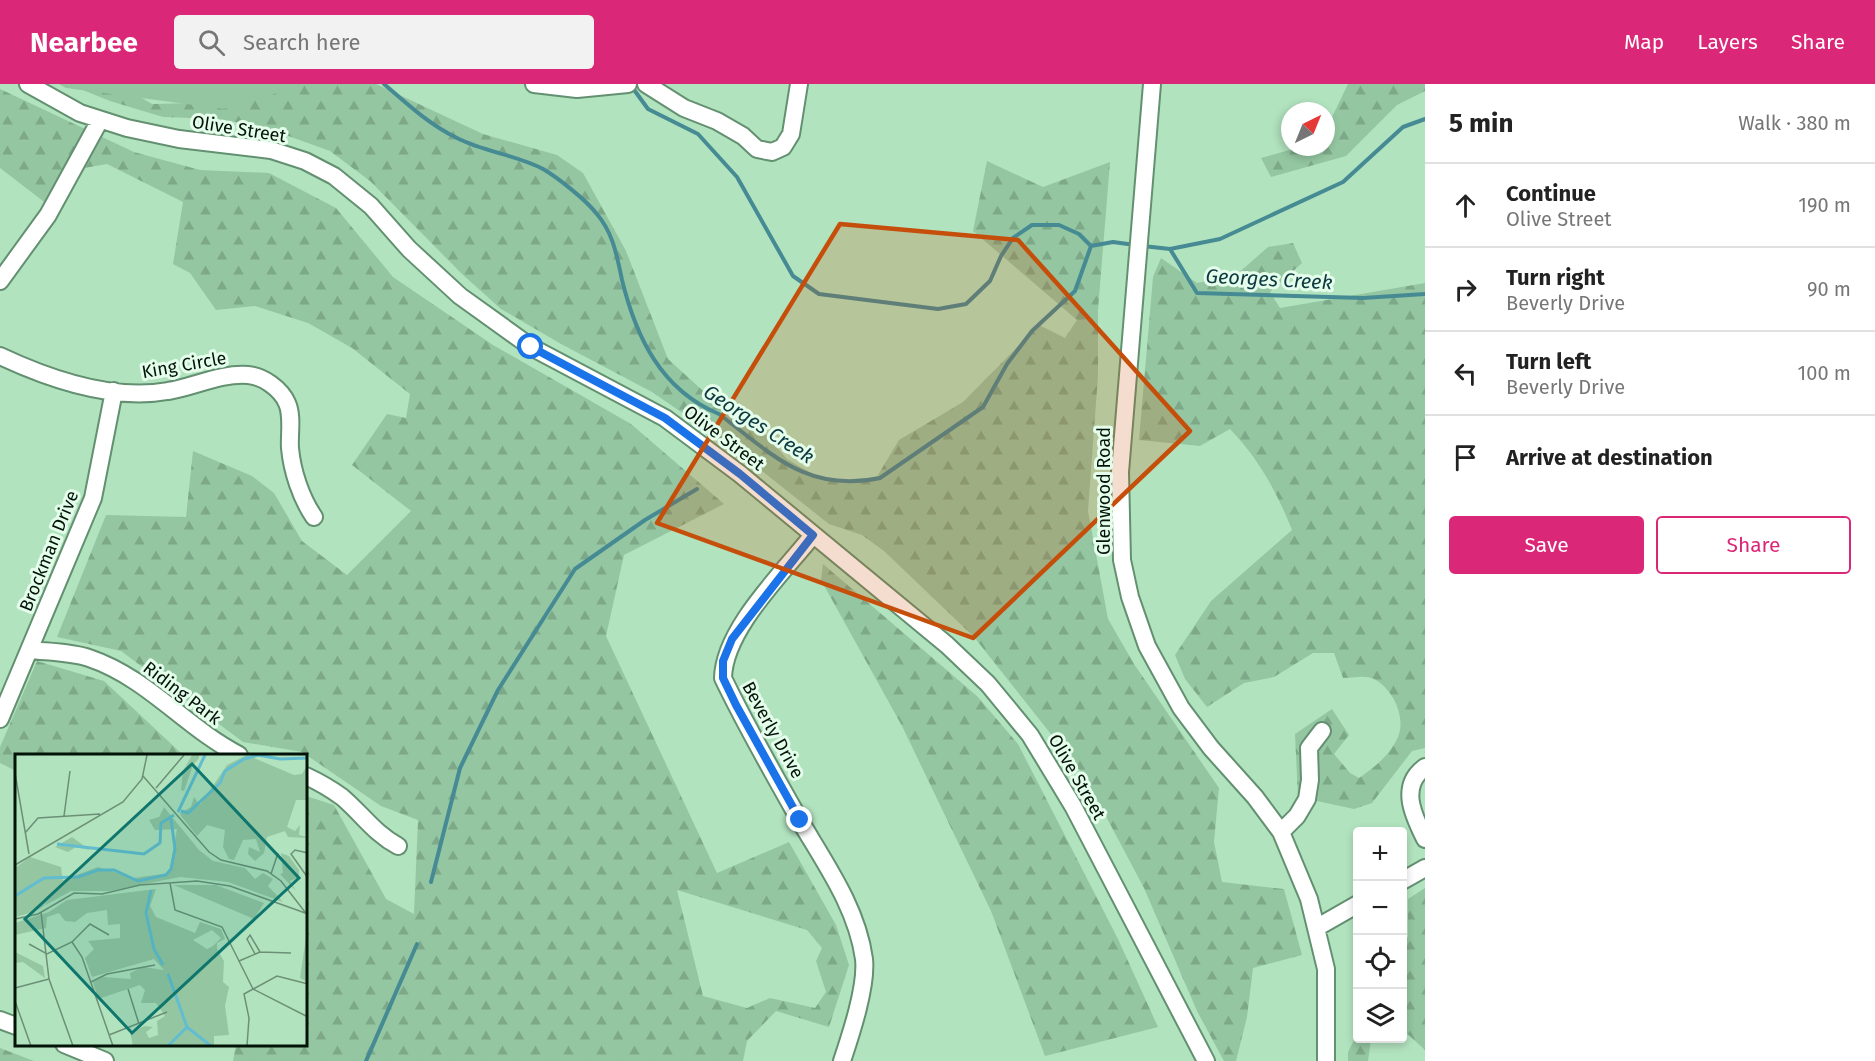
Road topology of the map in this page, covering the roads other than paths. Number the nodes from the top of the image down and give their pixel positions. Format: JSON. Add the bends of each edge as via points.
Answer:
{"nodes":[{"id":1,"x":28,"y":84,"type":"edge"},
{"id":2,"x":534,"y":84,"type":"edge"},
{"id":3,"x":628,"y":84,"type":"edge"},
{"id":4,"x":646,"y":84,"type":"edge"},
{"id":5,"x":799,"y":84,"type":"edge"},
{"id":6,"x":1152,"y":84,"type":"edge"},
{"id":7,"x":100,"y":120,"type":"junction"},
{"id":8,"x":0,"y":281,"type":"edge"},
{"id":9,"x":0,"y":356,"type":"edge"},
{"id":10,"x":114,"y":391,"type":"junction"},
{"id":11,"x":314,"y":517,"type":"dead end"},
{"id":12,"x":813,"y":535,"type":"junction"},
{"id":13,"x":30,"y":650,"type":"junction"},
{"id":14,"x":0,"y":719,"type":"edge"},
{"id":15,"x":1322,"y":731,"type":"dead end"},
{"id":16,"x":237,"y":754,"type":"edge"},
{"id":17,"x":1425,"y":767,"type":"edge"},
{"id":18,"x":308,"y":777,"type":"edge"},
{"id":19,"x":1281,"y":832,"type":"junction"},
{"id":20,"x":1425,"y":839,"type":"edge"},
{"id":21,"x":398,"y":846,"type":"dead end"},
{"id":22,"x":1425,"y":868,"type":"edge"},
{"id":23,"x":1407,"y":878,"type":"edge"},
{"id":24,"x":1353,"y":907,"type":"edge"},
{"id":25,"x":1316,"y":928,"type":"junction"},
{"id":26,"x":0,"y":1020,"type":"edge"},
{"id":27,"x":15,"y":1026,"type":"edge"},
{"id":28,"x":71,"y":1046,"type":"edge"},
{"id":29,"x":105,"y":1061,"type":"edge"},
{"id":30,"x":842,"y":1061,"type":"edge"},
{"id":31,"x":1206,"y":1061,"type":"edge"},
{"id":32,"x":1326,"y":1061,"type":"edge"}],
"edges":[{"from":1,"to":7,"type":"street","name":"Olive Street"},
{"from":2,"to":3,"type":"street","via":[[577,89]]},
{"from":4,"to":5,"type":"street","via":[[743,136],[757,149],[772,152],[783,147],[791,134]]},
{"from":6,"to":19,"type":"street","name":"Glenwood Road","via":[[1120,472],[1122,550],[1130,597],[1147,646],[1181,708]]},
{"from":7,"to":8,"type":"street","via":[[48,215]]},
{"from":7,"to":12,"type":"street","name":"Olive Street","via":[[179,139],[271,150],[334,176],[371,206],[460,297],[531,347],[665,418]]},
{"from":9,"to":10,"type":"street","name":"King Circle","via":[[52,378]]},
{"from":10,"to":11,"type":"street","name":"King Circle","via":[[166,392],[212,379],[249,375],[273,384],[287,403],[292,459],[306,505]]},
{"from":10,"to":13,"type":"street","name":"Brockman Drive","via":[[93,498]]},
{"from":12,"to":30,"type":"street","name":"Beverly Drive","via":[[732,639],[723,661],[723,678],[826,862],[848,904],[857,932],[864,960],[862,986]]},
{"from":12,"to":31,"type":"street","name":"Olive Street","via":[[947,645],[988,684],[1030,735],[1073,806]]},
{"from":13,"to":14,"type":"street","name":"Brockman Drive"},
{"from":13,"to":16,"type":"street","name":"Riding Park","via":[[88,658],[137,681],[214,742]]},
{"from":15,"to":19,"type":"street","via":[[1309,748],[1306,799],[1297,816]]},
{"from":17,"to":20,"type":"street","via":[[1415,775],[1409,792],[1413,816]]},
{"from":18,"to":21,"type":"street","via":[[344,799],[367,824]]},
{"from":19,"to":25,"type":"street","name":"Glenwood Road","via":[[1309,899]]},
{"from":22,"to":23,"type":"street"},
{"from":24,"to":25,"type":"street"},
{"from":25,"to":32,"type":"street","name":"Glenwood Road","via":[[1326,969]]},
{"from":26,"to":27,"type":"street"},
{"from":28,"to":29,"type":"street"}]}
